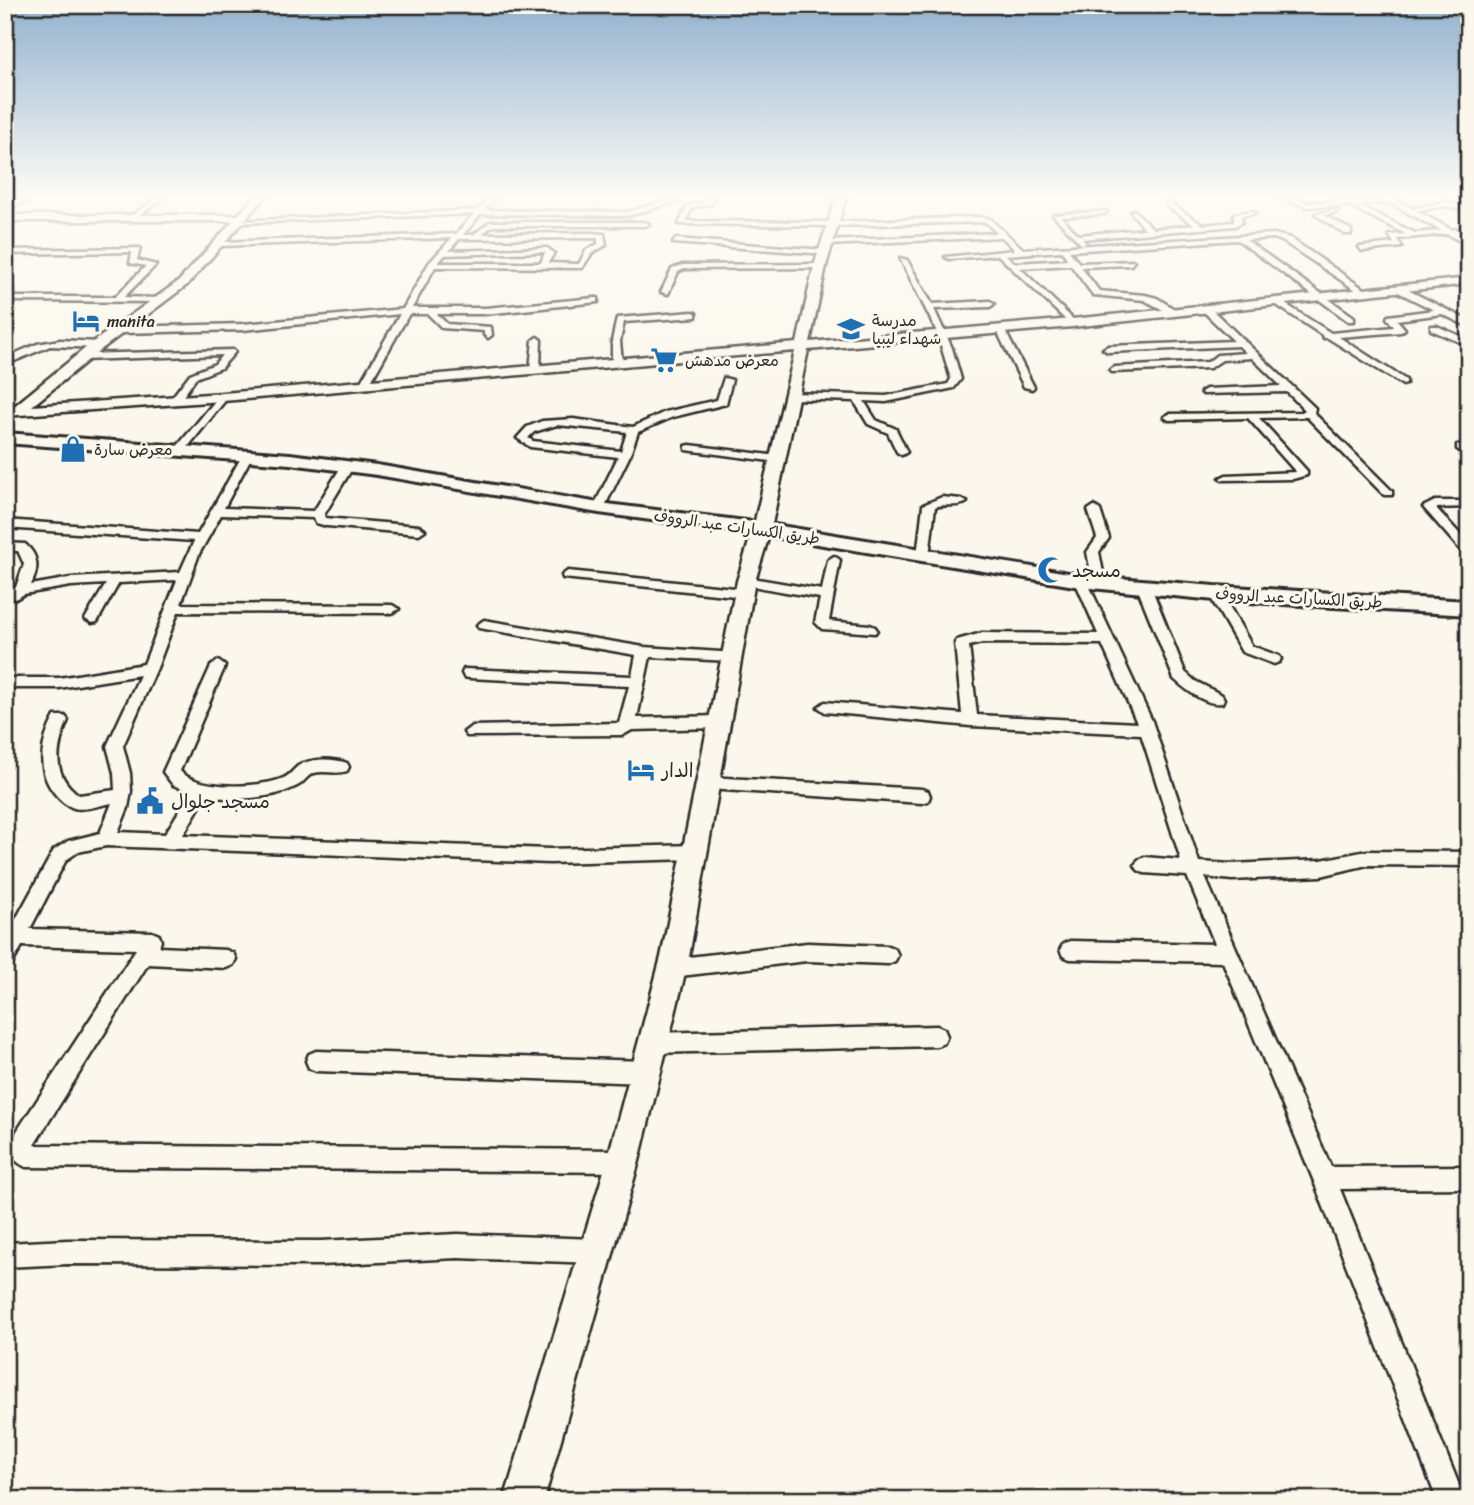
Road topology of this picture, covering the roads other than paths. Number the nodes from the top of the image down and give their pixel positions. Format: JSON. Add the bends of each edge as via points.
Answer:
{"nodes":[{"id":1,"x":150,"y":267,"type":"edge"},
{"id":2,"x":199,"y":267,"type":"edge"},
{"id":3,"x":431,"y":267,"type":"edge"},
{"id":4,"x":682,"y":267,"type":"edge"},
{"id":5,"x":821,"y":267,"type":"edge"},
{"id":6,"x":907,"y":267,"type":"edge"},
{"id":7,"x":1014,"y":267,"type":"edge"},
{"id":8,"x":1079,"y":267,"type":"edge"},
{"id":9,"x":1277,"y":267,"type":"edge"},
{"id":10,"x":1327,"y":267,"type":"edge"},
{"id":11,"x":1469,"y":281,"type":"edge"},
{"id":12,"x":1401,"y":290,"type":"junction"},
{"id":13,"x":666,"y":292,"type":"dead end"},
{"id":14,"x":1366,"y":293,"type":"junction"},
{"id":15,"x":1318,"y":298,"type":"junction"},
{"id":16,"x":5,"y":299,"type":"edge"},
{"id":17,"x":117,"y":300,"type":"junction"},
{"id":18,"x":161,"y":300,"type":"junction"},
{"id":19,"x":594,"y":300,"type":"dead end"},
{"id":20,"x":1276,"y":302,"type":"junction"},
{"id":21,"x":990,"y":304,"type":"dead end"},
{"id":22,"x":927,"y":307,"type":"junction"},
{"id":23,"x":1206,"y":309,"type":"junction"},
{"id":24,"x":405,"y":311,"type":"junction"},
{"id":25,"x":430,"y":311,"type":"junction"},
{"id":26,"x":1443,"y":311,"type":"junction"},
{"id":27,"x":1173,"y":312,"type":"junction"},
{"id":28,"x":694,"y":315,"type":"dead end"},
{"id":29,"x":1351,"y":318,"type":"dead end"},
{"id":30,"x":1072,"y":323,"type":"junction"},
{"id":31,"x":1469,"y":324,"type":"edge"},
{"id":32,"x":1000,"y":328,"type":"junction"},
{"id":33,"x":1434,"y":328,"type":"dead end"},
{"id":34,"x":121,"y":330,"type":"junction"},
{"id":35,"x":941,"y":333,"type":"junction"},
{"id":36,"x":488,"y":335,"type":"dead end"},
{"id":37,"x":1326,"y":336,"type":"junction"},
{"id":38,"x":537,"y":340,"type":"dead end"},
{"id":39,"x":1241,"y":343,"type":"junction"},
{"id":40,"x":1469,"y":343,"type":"edge"},
{"id":41,"x":98,"y":345,"type":"junction"},
{"id":42,"x":801,"y":346,"type":"junction"},
{"id":43,"x":1108,"y":349,"type":"dead end"},
{"id":44,"x":1254,"y":355,"type":"junction"},
{"id":45,"x":82,"y":357,"type":"junction"},
{"id":46,"x":5,"y":362,"type":"edge"},
{"id":47,"x":617,"y":362,"type":"junction"},
{"id":48,"x":535,"y":369,"type":"junction"},
{"id":49,"x":1115,"y":370,"type":"dead end"},
{"id":50,"x":727,"y":380,"type":"dead end"},
{"id":51,"x":1403,"y":382,"type":"dead end"},
{"id":52,"x":364,"y":385,"type":"junction"},
{"id":53,"x":1029,"y":387,"type":"dead end"},
{"id":54,"x":1290,"y":389,"type":"junction"},
{"id":55,"x":1206,"y":392,"type":"dead end"},
{"id":56,"x":793,"y":396,"type":"junction"},
{"id":57,"x":223,"y":397,"type":"junction"},
{"id":58,"x":858,"y":399,"type":"junction"},
{"id":59,"x":176,"y":400,"type":"junction"},
{"id":60,"x":11,"y":411,"type":"edge"},
{"id":61,"x":1309,"y":414,"type":"junction"},
{"id":62,"x":1251,"y":415,"type":"junction"},
{"id":63,"x":1169,"y":417,"type":"dead end"},
{"id":64,"x":633,"y":430,"type":"junction"},
{"id":65,"x":5,"y":438,"type":"edge"},
{"id":66,"x":690,"y":448,"type":"dead end"},
{"id":67,"x":179,"y":451,"type":"junction"},
{"id":68,"x":902,"y":452,"type":"dead end"},
{"id":69,"x":625,"y":455,"type":"junction"},
{"id":70,"x":247,"y":456,"type":"junction"},
{"id":71,"x":778,"y":458,"type":"junction"},
{"id":72,"x":347,"y":467,"type":"junction"},
{"id":73,"x":1226,"y":478,"type":"dead end"},
{"id":74,"x":1388,"y":493,"type":"dead end"},
{"id":75,"x":961,"y":502,"type":"dead end"},
{"id":76,"x":1469,"y":504,"type":"edge"},
{"id":77,"x":599,"y":508,"type":"junction"},
{"id":78,"x":1094,"y":510,"type":"dead end"},
{"id":79,"x":216,"y":511,"type":"junction"},
{"id":80,"x":318,"y":515,"type":"junction"},
{"id":81,"x":5,"y":524,"type":"edge"},
{"id":82,"x":762,"y":529,"type":"junction"},
{"id":83,"x":419,"y":530,"type":"dead end"},
{"id":84,"x":201,"y":538,"type":"junction"},
{"id":85,"x":5,"y":547,"type":"edge"},
{"id":86,"x":1469,"y":552,"type":"edge"},
{"id":87,"x":923,"y":556,"type":"junction"},
{"id":88,"x":834,"y":560,"type":"dead end"},
{"id":89,"x":568,"y":575,"type":"dead end"},
{"id":90,"x":184,"y":576,"type":"junction"},
{"id":91,"x":115,"y":580,"type":"junction"},
{"id":92,"x":1090,"y":582,"type":"junction"},
{"id":93,"x":745,"y":587,"type":"junction"},
{"id":94,"x":1144,"y":587,"type":"junction"},
{"id":95,"x":22,"y":590,"type":"junction"},
{"id":96,"x":5,"y":593,"type":"edge"},
{"id":97,"x":1215,"y":593,"type":"junction"},
{"id":98,"x":828,"y":594,"type":"junction"},
{"id":99,"x":5,"y":603,"type":"edge"},
{"id":100,"x":172,"y":608,"type":"junction"},
{"id":101,"x":1469,"y":608,"type":"edge"},
{"id":102,"x":393,"y":609,"type":"dead end"},
{"id":103,"x":92,"y":619,"type":"dead end"},
{"id":104,"x":484,"y":625,"type":"dead end"},
{"id":105,"x":870,"y":630,"type":"dead end"},
{"id":106,"x":1107,"y":639,"type":"junction"},
{"id":107,"x":644,"y":652,"type":"junction"},
{"id":108,"x":731,"y":656,"type":"junction"},
{"id":109,"x":1274,"y":659,"type":"dead end"},
{"id":110,"x":218,"y":666,"type":"dead end"},
{"id":111,"x":150,"y":668,"type":"junction"},
{"id":112,"x":469,"y":673,"type":"dead end"},
{"id":113,"x":637,"y":681,"type":"junction"},
{"id":114,"x":5,"y":683,"type":"edge"},
{"id":115,"x":1217,"y":699,"type":"dead end"},
{"id":116,"x":825,"y":707,"type":"dead end"},
{"id":117,"x":61,"y":720,"type":"dead end"},
{"id":118,"x":970,"y":720,"type":"junction"},
{"id":119,"x":719,"y":722,"type":"junction"},
{"id":120,"x":628,"y":724,"type":"junction"},
{"id":121,"x":1147,"y":729,"type":"junction"},
{"id":122,"x":472,"y":732,"type":"dead end"},
{"id":123,"x":341,"y":767,"type":"dead end"},
{"id":124,"x":708,"y":783,"type":"junction"},
{"id":125,"x":201,"y":790,"type":"junction"},
{"id":126,"x":122,"y":795,"type":"junction"},
{"id":127,"x":922,"y":796,"type":"dead end"},
{"id":128,"x":106,"y":839,"type":"junction"},
{"id":129,"x":169,"y":842,"type":"junction"},
{"id":130,"x":695,"y":852,"type":"junction"},
{"id":131,"x":1469,"y":859,"type":"edge"},
{"id":132,"x":1144,"y":865,"type":"dead end"},
{"id":133,"x":1192,"y":867,"type":"junction"},
{"id":134,"x":9,"y":950,"type":"edge"},
{"id":135,"x":1069,"y":950,"type":"dead end"},
{"id":136,"x":1229,"y":953,"type":"junction"},
{"id":137,"x":144,"y":955,"type":"junction"},
{"id":138,"x":888,"y":955,"type":"dead end"},
{"id":139,"x":226,"y":959,"type":"dead end"},
{"id":140,"x":672,"y":968,"type":"junction"},
{"id":141,"x":936,"y":1036,"type":"dead end"},
{"id":142,"x":653,"y":1043,"type":"junction"},
{"id":143,"x":316,"y":1061,"type":"dead end"},
{"id":144,"x":646,"y":1072,"type":"junction"},
{"id":145,"x":623,"y":1161,"type":"junction"},
{"id":146,"x":1469,"y":1177,"type":"edge"},
{"id":147,"x":1324,"y":1178,"type":"junction"},
{"id":148,"x":595,"y":1251,"type":"junction"},
{"id":149,"x":5,"y":1255,"type":"edge"},
{"id":150,"x":524,"y":1500,"type":"edge"},
{"id":151,"x":1451,"y":1500,"type":"edge"}],
"edges":[{"from":1,"to":17,"type":"street"},
{"from":2,"to":18,"type":"street"},
{"from":3,"to":24,"type":"street"},
{"from":4,"to":13,"type":"street","via":[[675,271]]},
{"from":5,"to":42,"type":"street"},
{"from":6,"to":22,"type":"street"},
{"from":7,"to":30,"type":"street"},
{"from":8,"to":27,"type":"street","via":[[1096,293],[1144,296],[1161,301]]},
{"from":9,"to":15,"type":"street"},
{"from":10,"to":14,"type":"street"},
{"from":11,"to":12,"type":"street"},
{"from":12,"to":14,"type":"street"},
{"from":12,"to":26,"type":"street"},
{"from":14,"to":15,"type":"street"},
{"from":15,"to":20,"type":"street"},
{"from":15,"to":29,"type":"street"},
{"from":16,"to":17,"type":"street"},
{"from":17,"to":18,"type":"street"},
{"from":18,"to":34,"type":"street"},
{"from":19,"to":25,"type":"street","via":[[485,311]]},
{"from":20,"to":23,"type":"street"},
{"from":20,"to":37,"type":"street"},
{"from":21,"to":22,"type":"street"},
{"from":22,"to":35,"type":"street"},
{"from":23,"to":27,"type":"street"},
{"from":23,"to":39,"type":"street"},
{"from":24,"to":25,"type":"street"},
{"from":24,"to":34,"type":"street","via":[[243,327]]},
{"from":24,"to":52,"type":"street"},
{"from":25,"to":36,"type":"street","via":[[445,326],[485,328]]},
{"from":26,"to":31,"type":"street"},
{"from":26,"to":37,"type":"street","via":[[1391,318],[1401,330]]},
{"from":27,"to":30,"type":"street"},
{"from":28,"to":47,"type":"street","via":[[620,320]]},
{"from":30,"to":32,"type":"street"},
{"from":32,"to":35,"type":"street"},
{"from":32,"to":53,"type":"street"},
{"from":33,"to":40,"type":"street"},
{"from":34,"to":41,"type":"street"},
{"from":35,"to":42,"type":"street"},
{"from":35,"to":58,"type":"street","via":[[956,379],[951,386],[915,395]]},
{"from":37,"to":51,"type":"street"},
{"from":38,"to":48,"type":"street"},
{"from":39,"to":43,"type":"street"},
{"from":39,"to":44,"type":"street"},
{"from":41,"to":45,"type":"street"},
{"from":41,"to":46,"type":"street","via":[[37,344]]},
{"from":42,"to":47,"type":"street"},
{"from":42,"to":56,"type":"street"},
{"from":44,"to":49,"type":"street","via":[[1220,357],[1210,365]]},
{"from":44,"to":54,"type":"street"},
{"from":45,"to":59,"type":"street","via":[[230,352],[218,366],[193,376]]},
{"from":45,"to":60,"type":"street"},
{"from":47,"to":48,"type":"street"},
{"from":48,"to":52,"type":"street"},
{"from":50,"to":64,"type":"street","via":[[722,402],[709,409],[671,414]]},
{"from":52,"to":57,"type":"street"},
{"from":54,"to":55,"type":"street"},
{"from":54,"to":61,"type":"street","via":[[1311,410]]},
{"from":56,"to":58,"type":"street"},
{"from":56,"to":71,"type":"street"},
{"from":57,"to":59,"type":"street"},
{"from":57,"to":67,"type":"street"},
{"from":58,"to":68,"type":"street","via":[[872,422],[892,431]]},
{"from":59,"to":60,"type":"street"},
{"from":61,"to":62,"type":"street"},
{"from":61,"to":74,"type":"street"},
{"from":62,"to":63,"type":"street"},
{"from":62,"to":73,"type":"street","via":[[1303,473]]},
{"from":64,"to":69,"type":"street"},
{"from":64,"to":69,"type":"street","via":[[542,422],[527,429],[522,438],[530,444]]},
{"from":65,"to":67,"type":"main road","name":"طريق الكسارات عبد الرووف"},
{"from":66,"to":71,"type":"street"},
{"from":67,"to":70,"type":"main road","name":"طريق الكسارات عبد الرووف"},
{"from":69,"to":77,"type":"street"},
{"from":70,"to":72,"type":"main road","name":"طريق الكسارات عبد الرووف"},
{"from":70,"to":79,"type":"street"},
{"from":71,"to":82,"type":"street"},
{"from":72,"to":77,"type":"main road","name":"طريق الكسارات عبد الرووف"},
{"from":72,"to":80,"type":"street"},
{"from":75,"to":87,"type":"street","via":[[942,500],[929,505]]},
{"from":76,"to":86,"type":"street","via":[[1429,508]]},
{"from":77,"to":82,"type":"main road","name":"طريق الكسارات عبد الرووف"},
{"from":78,"to":92,"type":"street","via":[[1103,538],[1093,552]]},
{"from":79,"to":80,"type":"street"},
{"from":79,"to":84,"type":"street"},
{"from":80,"to":83,"type":"street","via":[[327,522]]},
{"from":81,"to":84,"type":"street"},
{"from":82,"to":87,"type":"main road","name":"طريق الكسارات عبد الرووف"},
{"from":82,"to":93,"type":"street"},
{"from":84,"to":90,"type":"street"},
{"from":85,"to":95,"type":"street","via":[[21,547],[31,556]]},
{"from":87,"to":92,"type":"main road","name":"طريق الكسارات عبد الرووف"},
{"from":88,"to":98,"type":"street"},
{"from":89,"to":93,"type":"street"},
{"from":90,"to":91,"type":"street"},
{"from":90,"to":100,"type":"street"},
{"from":91,"to":95,"type":"street"},
{"from":91,"to":103,"type":"street"},
{"from":92,"to":94,"type":"main road","name":"طريق الكسارات عبد الرووف"},
{"from":92,"to":106,"type":"street"},
{"from":93,"to":98,"type":"street"},
{"from":93,"to":108,"type":"street"},
{"from":94,"to":97,"type":"main road","name":"طريق الكسارات عبد الرووف"},
{"from":94,"to":115,"type":"street","via":[[1179,675]]},
{"from":95,"to":96,"type":"street"},
{"from":95,"to":99,"type":"street"},
{"from":97,"to":101,"type":"main road","name":"طريق الكسارات عبد الرووف"},
{"from":97,"to":109,"type":"street","via":[[1247,649]]},
{"from":98,"to":105,"type":"street","via":[[824,625]]},
{"from":100,"to":102,"type":"street"},
{"from":100,"to":111,"type":"street"},
{"from":104,"to":107,"type":"street"},
{"from":106,"to":118,"type":"street","via":[[982,638],[962,643]]},
{"from":106,"to":121,"type":"street"},
{"from":107,"to":108,"type":"street"},
{"from":107,"to":113,"type":"street"},
{"from":108,"to":119,"type":"street"},
{"from":110,"to":125,"type":"street","via":[[171,772],[179,783]]},
{"from":111,"to":114,"type":"street","via":[[59,683]]},
{"from":111,"to":126,"type":"street","via":[[115,746]]},
{"from":112,"to":113,"type":"street"},
{"from":113,"to":120,"type":"street"},
{"from":116,"to":118,"type":"street"},
{"from":117,"to":126,"type":"street","via":[[50,750],[50,776],[55,785],[76,802]]},
{"from":118,"to":121,"type":"street"},
{"from":119,"to":120,"type":"street"},
{"from":119,"to":124,"type":"street"},
{"from":120,"to":122,"type":"street","via":[[605,732]]},
{"from":121,"to":133,"type":"street"},
{"from":123,"to":125,"type":"street","via":[[312,767],[293,782],[264,790]]},
{"from":124,"to":127,"type":"street"},
{"from":124,"to":130,"type":"street"},
{"from":125,"to":129,"type":"street"},
{"from":126,"to":128,"type":"street","via":[[119,815]]},
{"from":128,"to":129,"type":"street"},
{"from":128,"to":134,"type":"street","via":[[74,846],[52,864]]},
{"from":129,"to":130,"type":"street","via":[[549,856]]},
{"from":130,"to":140,"type":"street"},
{"from":131,"to":133,"type":"street","via":[[1367,858],[1280,872]]},
{"from":132,"to":133,"type":"street"},
{"from":133,"to":136,"type":"street"},
{"from":134,"to":137,"type":"street","via":[[152,940]]},
{"from":135,"to":136,"type":"street"},
{"from":136,"to":147,"type":"street"},
{"from":137,"to":139,"type":"street"},
{"from":137,"to":145,"type":"street","via":[[25,1139],[21,1150],[26,1156]]},
{"from":138,"to":140,"type":"street","via":[[848,949],[811,951]]},
{"from":140,"to":142,"type":"street"},
{"from":141,"to":142,"type":"street"},
{"from":142,"to":144,"type":"street"},
{"from":143,"to":144,"type":"street"},
{"from":144,"to":145,"type":"street"},
{"from":145,"to":148,"type":"street"},
{"from":146,"to":147,"type":"street"},
{"from":147,"to":151,"type":"street"},
{"from":148,"to":149,"type":"street","via":[[457,1246],[321,1253]]},
{"from":148,"to":150,"type":"street"}]}
